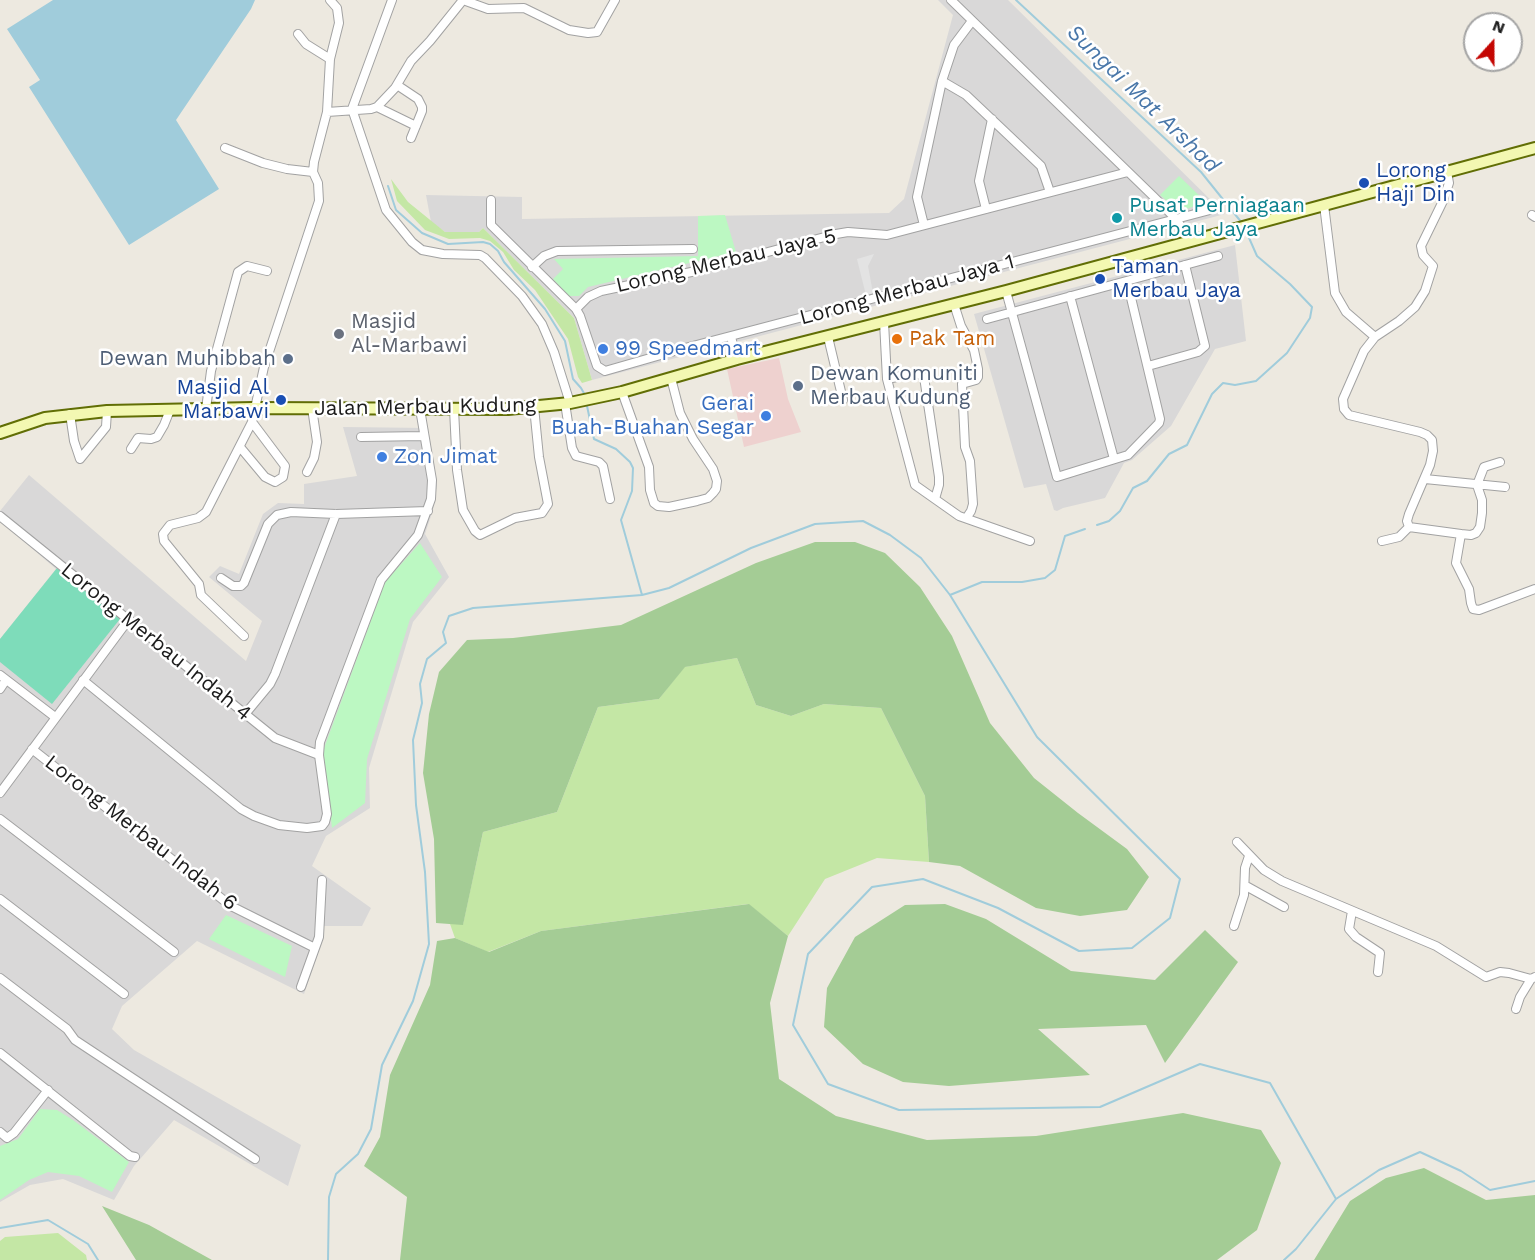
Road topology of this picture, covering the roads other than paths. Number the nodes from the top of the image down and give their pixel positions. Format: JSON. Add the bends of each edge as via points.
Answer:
{"nodes":[{"id":1,"x":330,"y":0,"type":"edge"},
{"id":2,"x":392,"y":0,"type":"edge"},
{"id":3,"x":615,"y":0,"type":"edge"},
{"id":4,"x":951,"y":0,"type":"edge"},
{"id":5,"x":972,"y":21,"type":"junction"},
{"id":6,"x":298,"y":34,"type":"dead end"},
{"id":7,"x":330,"y":59,"type":"junction"},
{"id":8,"x":942,"y":81,"type":"junction"},
{"id":9,"x":397,"y":85,"type":"junction"},
{"id":10,"x":377,"y":106,"type":"junction"},
{"id":11,"x":352,"y":109,"type":"junction"},
{"id":12,"x":327,"y":112,"type":"junction"},
{"id":13,"x":992,"y":119,"type":"junction"},
{"id":14,"x":416,"y":126,"type":"junction"},
{"id":15,"x":411,"y":138,"type":"dead end"},
{"id":16,"x":225,"y":148,"type":"dead end"},
{"id":17,"x":1535,"y":148,"type":"edge"},
{"id":18,"x":313,"y":172,"type":"junction"},
{"id":19,"x":1128,"y":172,"type":"junction"},
{"id":20,"x":1447,"y":172,"type":"junction"},
{"id":21,"x":1050,"y":192,"type":"junction"},
{"id":22,"x":491,"y":200,"type":"dead end"},
{"id":23,"x":1324,"y":205,"type":"junction"},
{"id":24,"x":986,"y":209,"type":"junction"},
{"id":25,"x":1210,"y":210,"type":"dead end"},
{"id":26,"x":1176,"y":219,"type":"junction"},
{"id":27,"x":924,"y":225,"type":"junction"},
{"id":28,"x":1191,"y":241,"type":"junction"},
{"id":29,"x":693,"y":249,"type":"dead end"},
{"id":30,"x":1218,"y":256,"type":"dead end"},
{"id":31,"x":1185,"y":265,"type":"junction"},
{"id":32,"x":532,"y":267,"type":"junction"},
{"id":33,"x":267,"y":271,"type":"dead end"},
{"id":34,"x":1127,"y":281,"type":"junction"},
{"id":35,"x":1006,"y":291,"type":"junction"},
{"id":36,"x":1070,"y":296,"type":"junction"},
{"id":37,"x":954,"y":304,"type":"junction"},
{"id":38,"x":576,"y":309,"type":"junction"},
{"id":39,"x":1012,"y":312,"type":"junction"},
{"id":40,"x":987,"y":319,"type":"dead end"},
{"id":41,"x":884,"y":322,"type":"junction"},
{"id":42,"x":731,"y":337,"type":"junction"},
{"id":43,"x":828,"y":337,"type":"junction"},
{"id":44,"x":1375,"y":337,"type":"junction"},
{"id":45,"x":737,"y":359,"type":"junction"},
{"id":46,"x":1148,"y":366,"type":"junction"},
{"id":47,"x":671,"y":378,"type":"junction"},
{"id":48,"x":887,"y":379,"type":"junction"},
{"id":49,"x":622,"y":392,"type":"junction"},
{"id":50,"x":843,"y":400,"type":"dead end"},
{"id":51,"x":568,"y":403,"type":"junction"},
{"id":52,"x":534,"y":407,"type":"junction"},
{"id":53,"x":253,"y":408,"type":"junction"},
{"id":54,"x":312,"y":408,"type":"junction"},
{"id":55,"x":206,"y":409,"type":"junction"},
{"id":56,"x":420,"y":409,"type":"junction"},
{"id":57,"x":454,"y":409,"type":"junction"},
{"id":58,"x":170,"y":410,"type":"junction"},
{"id":59,"x":107,"y":411,"type":"junction"},
{"id":60,"x":70,"y":414,"type":"junction"},
{"id":61,"x":252,"y":422,"type":"junction"},
{"id":62,"x":0,"y":433,"type":"edge"},
{"id":63,"x":424,"y":436,"type":"junction"},
{"id":64,"x":361,"y":437,"type":"dead end"},
{"id":65,"x":240,"y":447,"type":"junction"},
{"id":66,"x":131,"y":449,"type":"dead end"},
{"id":67,"x":1114,"y":459,"type":"junction"},
{"id":68,"x":1500,"y":462,"type":"dead end"},
{"id":69,"x":307,"y":472,"type":"dead end"},
{"id":70,"x":1425,"y":479,"type":"junction"},
{"id":71,"x":1477,"y":485,"type":"junction"},
{"id":72,"x":1505,"y":487,"type":"dead end"},
{"id":73,"x":610,"y":499,"type":"dead end"},
{"id":74,"x":935,"y":499,"type":"junction"},
{"id":75,"x":428,"y":511,"type":"junction"},
{"id":76,"x":336,"y":514,"type":"junction"},
{"id":77,"x":0,"y":516,"type":"edge"},
{"id":78,"x":967,"y":517,"type":"junction"},
{"id":79,"x":1409,"y":527,"type":"junction"},
{"id":80,"x":1461,"y":534,"type":"junction"},
{"id":81,"x":1030,"y":541,"type":"dead end"},
{"id":82,"x":1382,"y":541,"type":"dead end"},
{"id":83,"x":221,"y":578,"type":"dead end"},
{"id":84,"x":1535,"y":589,"type":"edge"},
{"id":85,"x":129,"y":619,"type":"junction"},
{"id":86,"x":244,"y":636,"type":"dead end"},
{"id":87,"x":3,"y":677,"type":"edge"},
{"id":88,"x":83,"y":680,"type":"junction"},
{"id":89,"x":0,"y":688,"type":"edge"},
{"id":90,"x":246,"y":713,"type":"junction"},
{"id":91,"x":54,"y":717,"type":"junction"},
{"id":92,"x":32,"y":750,"type":"junction"},
{"id":93,"x":319,"y":755,"type":"junction"},
{"id":94,"x":0,"y":793,"type":"edge"},
{"id":95,"x":0,"y":819,"type":"edge"},
{"id":96,"x":1237,"y":842,"type":"dead end"},
{"id":97,"x":1249,"y":856,"type":"junction"},
{"id":98,"x":322,"y":880,"type":"dead end"},
{"id":99,"x":1246,"y":886,"type":"junction"},
{"id":100,"x":0,"y":899,"type":"edge"},
{"id":101,"x":1284,"y":907,"type":"dead end"},
{"id":102,"x":1352,"y":911,"type":"junction"},
{"id":103,"x":1234,"y":926,"type":"dead end"},
{"id":104,"x":315,"y":948,"type":"junction"},
{"id":105,"x":174,"y":952,"type":"dead end"},
{"id":106,"x":1378,"y":972,"type":"dead end"},
{"id":107,"x":0,"y":978,"type":"edge"},
{"id":108,"x":1533,"y":978,"type":"edge"},
{"id":109,"x":301,"y":987,"type":"dead end"},
{"id":110,"x":124,"y":994,"type":"dead end"},
{"id":111,"x":1516,"y":1009,"type":"dead end"},
{"id":112,"x":0,"y":1053,"type":"edge"},
{"id":113,"x":48,"y":1090,"type":"junction"},
{"id":114,"x":0,"y":1132,"type":"edge"},
{"id":115,"x":135,"y":1156,"type":"dead end"},
{"id":116,"x":255,"y":1159,"type":"dead end"}],
"edges":[{"from":1,"to":7,"type":"street","via":[[337,8],[339,23]]},
{"from":2,"to":11,"type":"street"},
{"from":3,"to":9,"type":"street","via":[[597,32],[588,33],[569,30],[524,8],[488,9],[463,0],[411,61]]},
{"from":4,"to":5,"type":"street"},
{"from":5,"to":8,"type":"street","via":[[954,45]]},
{"from":5,"to":19,"type":"street"},
{"from":6,"to":7,"type":"street"},
{"from":7,"to":12,"type":"street"},
{"from":8,"to":13,"type":"street","via":[[966,95]]},
{"from":8,"to":27,"type":"street","via":[[917,197]]},
{"from":9,"to":10,"type":"street"},
{"from":9,"to":14,"type":"street","via":[[421,103]]},
{"from":10,"to":11,"type":"street"},
{"from":10,"to":14,"type":"street"},
{"from":11,"to":12,"type":"street"},
{"from":11,"to":51,"type":"street","via":[[386,210],[422,250],[480,255],[522,296],[542,324]]},
{"from":12,"to":18,"type":"street"},
{"from":13,"to":21,"type":"street","via":[[1041,166]]},
{"from":13,"to":24,"type":"street","via":[[979,181]]},
{"from":14,"to":15,"type":"street"},
{"from":16,"to":18,"type":"street","via":[[263,163]]},
{"from":17,"to":20,"type":"main road","name":"Jalan Merbau Kudung"},
{"from":18,"to":53,"type":"street","via":[[320,194]]},
{"from":19,"to":21,"type":"street","name":"Lorong Merbau Jaya 5"},
{"from":19,"to":26,"type":"street"},
{"from":20,"to":23,"type":"main road","name":"Jalan Merbau Kudung"},
{"from":20,"to":44,"type":"street","via":[[1449,183],[1443,201],[1421,246],[1433,266],[1431,278],[1415,307]]},
{"from":21,"to":24,"type":"street","name":"Lorong Merbau Jaya 5"},
{"from":22,"to":32,"type":"street","via":[[491,225]]},
{"from":23,"to":28,"type":"main road","name":"Jalan Merbau Kudung"},
{"from":23,"to":44,"type":"street","via":[[1335,293],[1342,308]]},
{"from":24,"to":27,"type":"street","name":"Lorong Merbau Jaya 5"},
{"from":25,"to":26,"type":"street","name":"Lorong Merbau Jaya 1"},
{"from":26,"to":28,"type":"street"},
{"from":26,"to":42,"type":"street","name":"Lorong Merbau Jaya 1"},
{"from":27,"to":38,"type":"street","name":"Lorong Merbau Jaya 5","via":[[887,235],[836,234],[601,291]]},
{"from":28,"to":35,"type":"main road","name":"Jalan Merbau Kudung"},
{"from":29,"to":32,"type":"street","via":[[557,251]]},
{"from":30,"to":31,"type":"street"},
{"from":31,"to":34,"type":"street"},
{"from":31,"to":46,"type":"street","via":[[1205,346],[1198,352]]},
{"from":32,"to":38,"type":"street"},
{"from":33,"to":55,"type":"street","via":[[243,266],[238,272],[211,371]]},
{"from":34,"to":36,"type":"street"},
{"from":34,"to":46,"type":"street"},
{"from":35,"to":37,"type":"main road","name":"Jalan Merbau Kudung"},
{"from":35,"to":39,"type":"street"},
{"from":36,"to":39,"type":"street"},
{"from":36,"to":67,"type":"street"},
{"from":37,"to":41,"type":"main road","name":"Jalan Merbau Kudung"},
{"from":37,"to":78,"type":"street","via":[[978,369],[976,380],[962,384],[973,504]]},
{"from":38,"to":42,"type":"street","name":"Lorong Merbau Jaya 1","via":[[597,366],[605,371]]},
{"from":39,"to":40,"type":"street"},
{"from":39,"to":67,"type":"street","via":[[1056,477]]},
{"from":41,"to":43,"type":"main road","name":"Jalan Merbau Kudung"},
{"from":41,"to":48,"type":"street"},
{"from":42,"to":45,"type":"street"},
{"from":43,"to":45,"type":"main road","name":"Jalan Merbau Kudung"},
{"from":43,"to":50,"type":"street"},
{"from":44,"to":70,"type":"street","via":[[1354,372],[1343,399],[1344,409],[1349,415],[1428,435],[1433,451]]},
{"from":45,"to":47,"type":"main road","name":"Jalan Merbau Kudung"},
{"from":46,"to":67,"type":"street","via":[[1161,416],[1159,423],[1133,451]]},
{"from":47,"to":49,"type":"main road","name":"Jalan Merbau Kudung"},
{"from":47,"to":49,"type":"street","via":[[680,413],[717,481],[708,498],[669,507],[654,502],[649,467]]},
{"from":48,"to":74,"type":"street","via":[[913,481],[918,489]]},
{"from":48,"to":74,"type":"street","via":[[917,373],[924,377],[939,477]]},
{"from":49,"to":51,"type":"main road","name":"Jalan Merbau Kudung"},
{"from":51,"to":52,"type":"main road","name":"Jalan Merbau Kudung"},
{"from":51,"to":73,"type":"street","via":[[572,448],[576,456],[603,466]]},
{"from":52,"to":57,"type":"main road","name":"Jalan Merbau Kudung"},
{"from":52,"to":57,"type":"street","via":[[548,504],[542,513],[515,518],[480,535],[463,510]]},
{"from":53,"to":54,"type":"main road","name":"Jalan Merbau Kudung"},
{"from":53,"to":55,"type":"main road","name":"Jalan Merbau Kudung"},
{"from":53,"to":61,"type":"street"},
{"from":54,"to":56,"type":"main road","name":"Jalan Merbau Kudung"},
{"from":54,"to":69,"type":"street","via":[[317,442]]},
{"from":55,"to":58,"type":"main road","name":"Jalan Merbau Kudung"},
{"from":56,"to":57,"type":"main road","name":"Jalan Merbau Kudung"},
{"from":56,"to":63,"type":"street"},
{"from":58,"to":59,"type":"main road","name":"Jalan Merbau Kudung"},
{"from":58,"to":66,"type":"street","via":[[157,437],[138,438]]},
{"from":59,"to":60,"type":"main road","name":"Jalan Merbau Kudung"},
{"from":59,"to":60,"type":"street","via":[[106,427],[80,459]]},
{"from":60,"to":62,"type":"main road","name":"Jalan Merbau Kudung"},
{"from":61,"to":65,"type":"street"},
{"from":61,"to":65,"type":"street","via":[[285,466],[283,477],[275,482],[265,477]]},
{"from":63,"to":64,"type":"street"},
{"from":63,"to":75,"type":"street","via":[[432,480]]},
{"from":65,"to":86,"type":"street","via":[[206,512],[170,525],[163,534],[164,541],[199,584],[201,595]]},
{"from":68,"to":71,"type":"street","via":[[1484,467]]},
{"from":70,"to":71,"type":"street"},
{"from":70,"to":79,"type":"street","via":[[1409,514]]},
{"from":71,"to":72,"type":"street"},
{"from":71,"to":80,"type":"street","via":[[1482,500],[1480,527],[1471,535]]},
{"from":74,"to":78,"type":"street","via":[[959,516]]},
{"from":75,"to":76,"type":"street"},
{"from":75,"to":93,"type":"street","via":[[418,535],[381,579],[320,742]]},
{"from":76,"to":83,"type":"street","via":[[277,515],[268,524],[244,583],[233,586]]},
{"from":76,"to":90,"type":"street","via":[[275,674]]},
{"from":77,"to":85,"type":"street","name":"Lorong Merbau Indah 4"},
{"from":78,"to":81,"type":"street"},
{"from":79,"to":80,"type":"street"},
{"from":79,"to":82,"type":"street","via":[[1399,537]]},
{"from":80,"to":84,"type":"street","via":[[1456,563],[1469,589],[1473,609]]},
{"from":85,"to":88,"type":"street"},
{"from":85,"to":90,"type":"street","name":"Lorong Merbau Indah 4"},
{"from":87,"to":89,"type":"street"},
{"from":87,"to":91,"type":"street"},
{"from":88,"to":91,"type":"street"},
{"from":88,"to":93,"type":"street","via":[[228,799],[254,816],[279,825],[317,828],[325,822]]},
{"from":90,"to":93,"type":"street","name":"Lorong Merbau Indah 4","via":[[275,738]]},
{"from":91,"to":92,"type":"street"},
{"from":92,"to":94,"type":"street"},
{"from":92,"to":104,"type":"street","name":"Lorong Merbau Indah 6","via":[[231,906]]},
{"from":95,"to":105,"type":"street"},
{"from":96,"to":97,"type":"street"},
{"from":97,"to":99,"type":"street"},
{"from":97,"to":102,"type":"street","via":[[1282,881]]},
{"from":98,"to":104,"type":"street"},
{"from":99,"to":101,"type":"street"},
{"from":99,"to":103,"type":"street"},
{"from":100,"to":110,"type":"street"},
{"from":102,"to":106,"type":"street","via":[[1349,929],[1380,953]]},
{"from":102,"to":108,"type":"street","via":[[1436,946],[1486,976],[1509,972]]},
{"from":104,"to":109,"type":"street"},
{"from":107,"to":116,"type":"street","via":[[67,1029],[75,1040]]},
{"from":108,"to":111,"type":"street"},
{"from":112,"to":113,"type":"street"},
{"from":113,"to":114,"type":"street","via":[[14,1133],[7,1138]]},
{"from":113,"to":115,"type":"street","via":[[129,1156]]}]}
